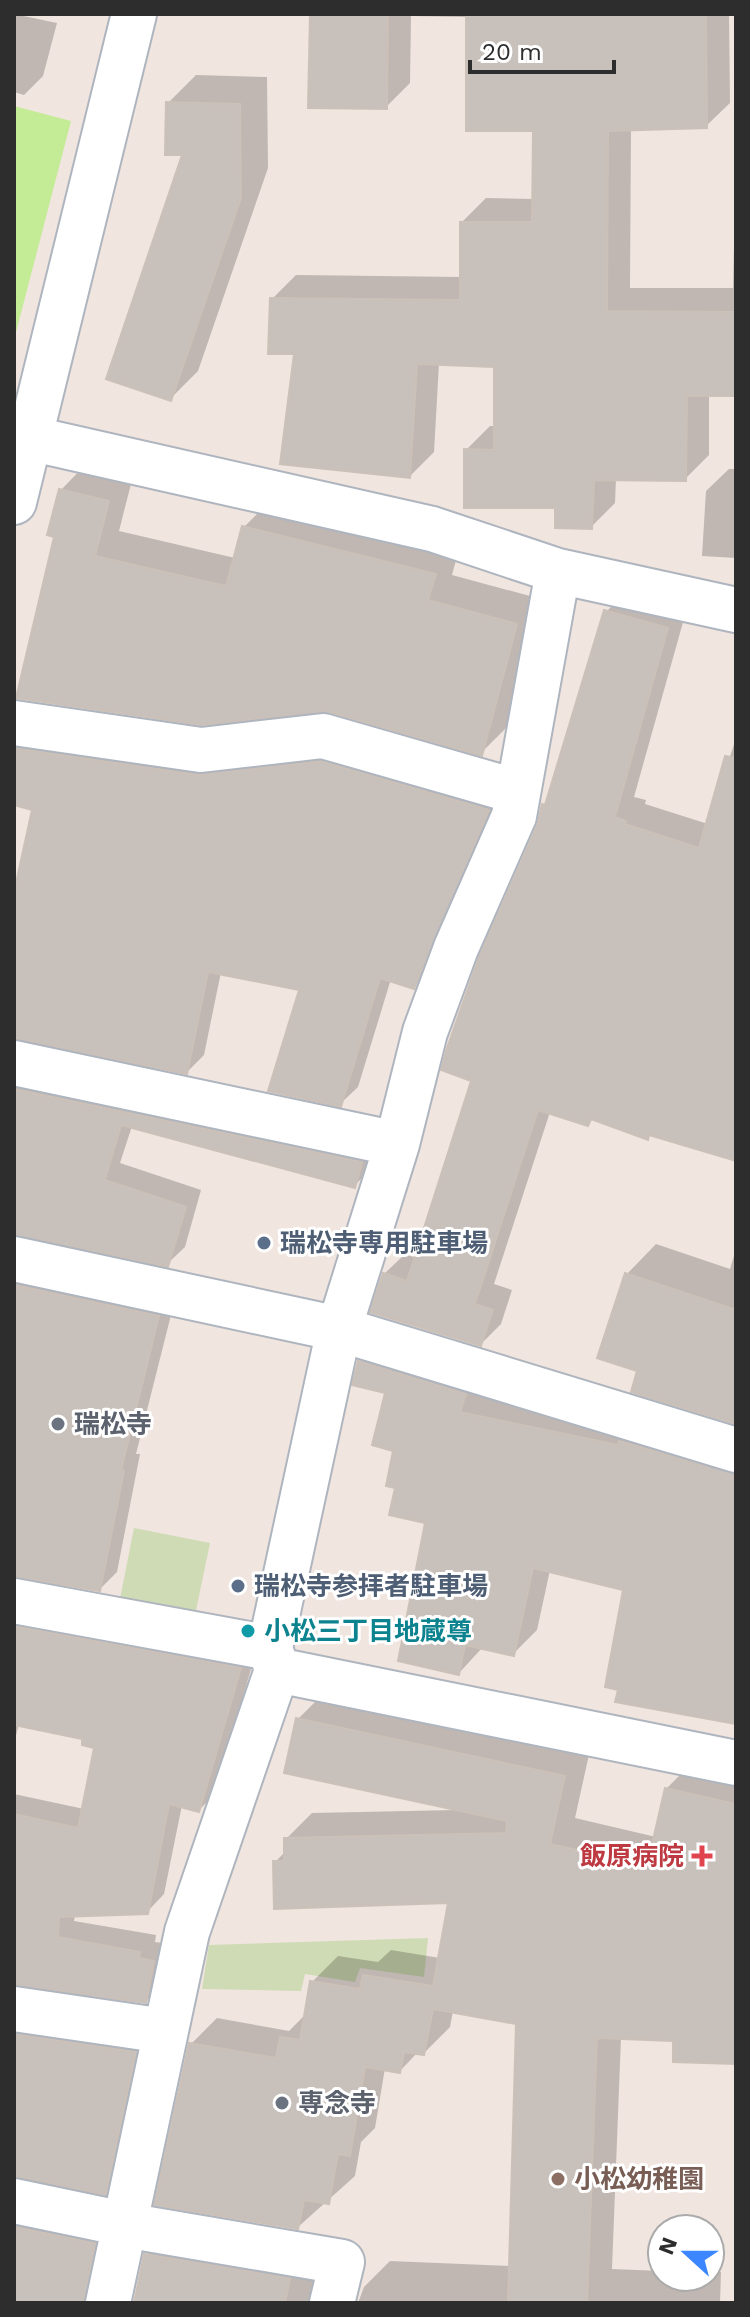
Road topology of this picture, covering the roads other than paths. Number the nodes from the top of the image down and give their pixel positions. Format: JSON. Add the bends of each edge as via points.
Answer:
{"nodes":[{"id":1,"x":134,"y":14,"type":"edge"},
{"id":2,"x":29,"y":438,"type":"junction"},
{"id":3,"x":14,"y":502,"type":"edge"},
{"id":4,"x":558,"y":571,"type":"junction"},
{"id":5,"x":736,"y":610,"type":"edge"},
{"id":6,"x":14,"y":723,"type":"edge"},
{"id":7,"x":518,"y":792,"type":"junction"},
{"id":8,"x":14,"y":1063,"type":"edge"},
{"id":9,"x":397,"y":1144,"type":"junction"},
{"id":10,"x":14,"y":1259,"type":"edge"},
{"id":11,"x":339,"y":1329,"type":"junction"},
{"id":12,"x":736,"y":1450,"type":"edge"},
{"id":13,"x":14,"y":1601,"type":"edge"},
{"id":14,"x":273,"y":1659,"type":"junction"},
{"id":15,"x":736,"y":1763,"type":"edge"},
{"id":16,"x":14,"y":2009,"type":"edge"},
{"id":17,"x":165,"y":2031,"type":"junction"},
{"id":18,"x":14,"y":2201,"type":"edge"},
{"id":19,"x":123,"y":2223,"type":"junction"},
{"id":20,"x":108,"y":2303,"type":"edge"},
{"id":21,"x":332,"y":2303,"type":"edge"}],
"edges":[{"from":1,"to":2,"type":"street"},
{"from":2,"to":3,"type":"street"},
{"from":2,"to":4,"type":"street","via":[[432,529]]},
{"from":4,"to":5,"type":"street"},
{"from":4,"to":7,"type":"street"},
{"from":6,"to":7,"type":"street","via":[[201,750],[323,736]]},
{"from":7,"to":9,"type":"street","via":[[514,816],[425,1032]]},
{"from":8,"to":9,"type":"street"},
{"from":9,"to":11,"type":"street"},
{"from":10,"to":11,"type":"street"},
{"from":11,"to":12,"type":"street"},
{"from":11,"to":14,"type":"street"},
{"from":13,"to":14,"type":"street"},
{"from":14,"to":15,"type":"street"},
{"from":14,"to":17,"type":"street","via":[[187,1932]]},
{"from":16,"to":17,"type":"street"},
{"from":17,"to":19,"type":"street"},
{"from":18,"to":19,"type":"street"},
{"from":19,"to":20,"type":"street"},
{"from":19,"to":21,"type":"street","via":[[342,2262]]}]}
